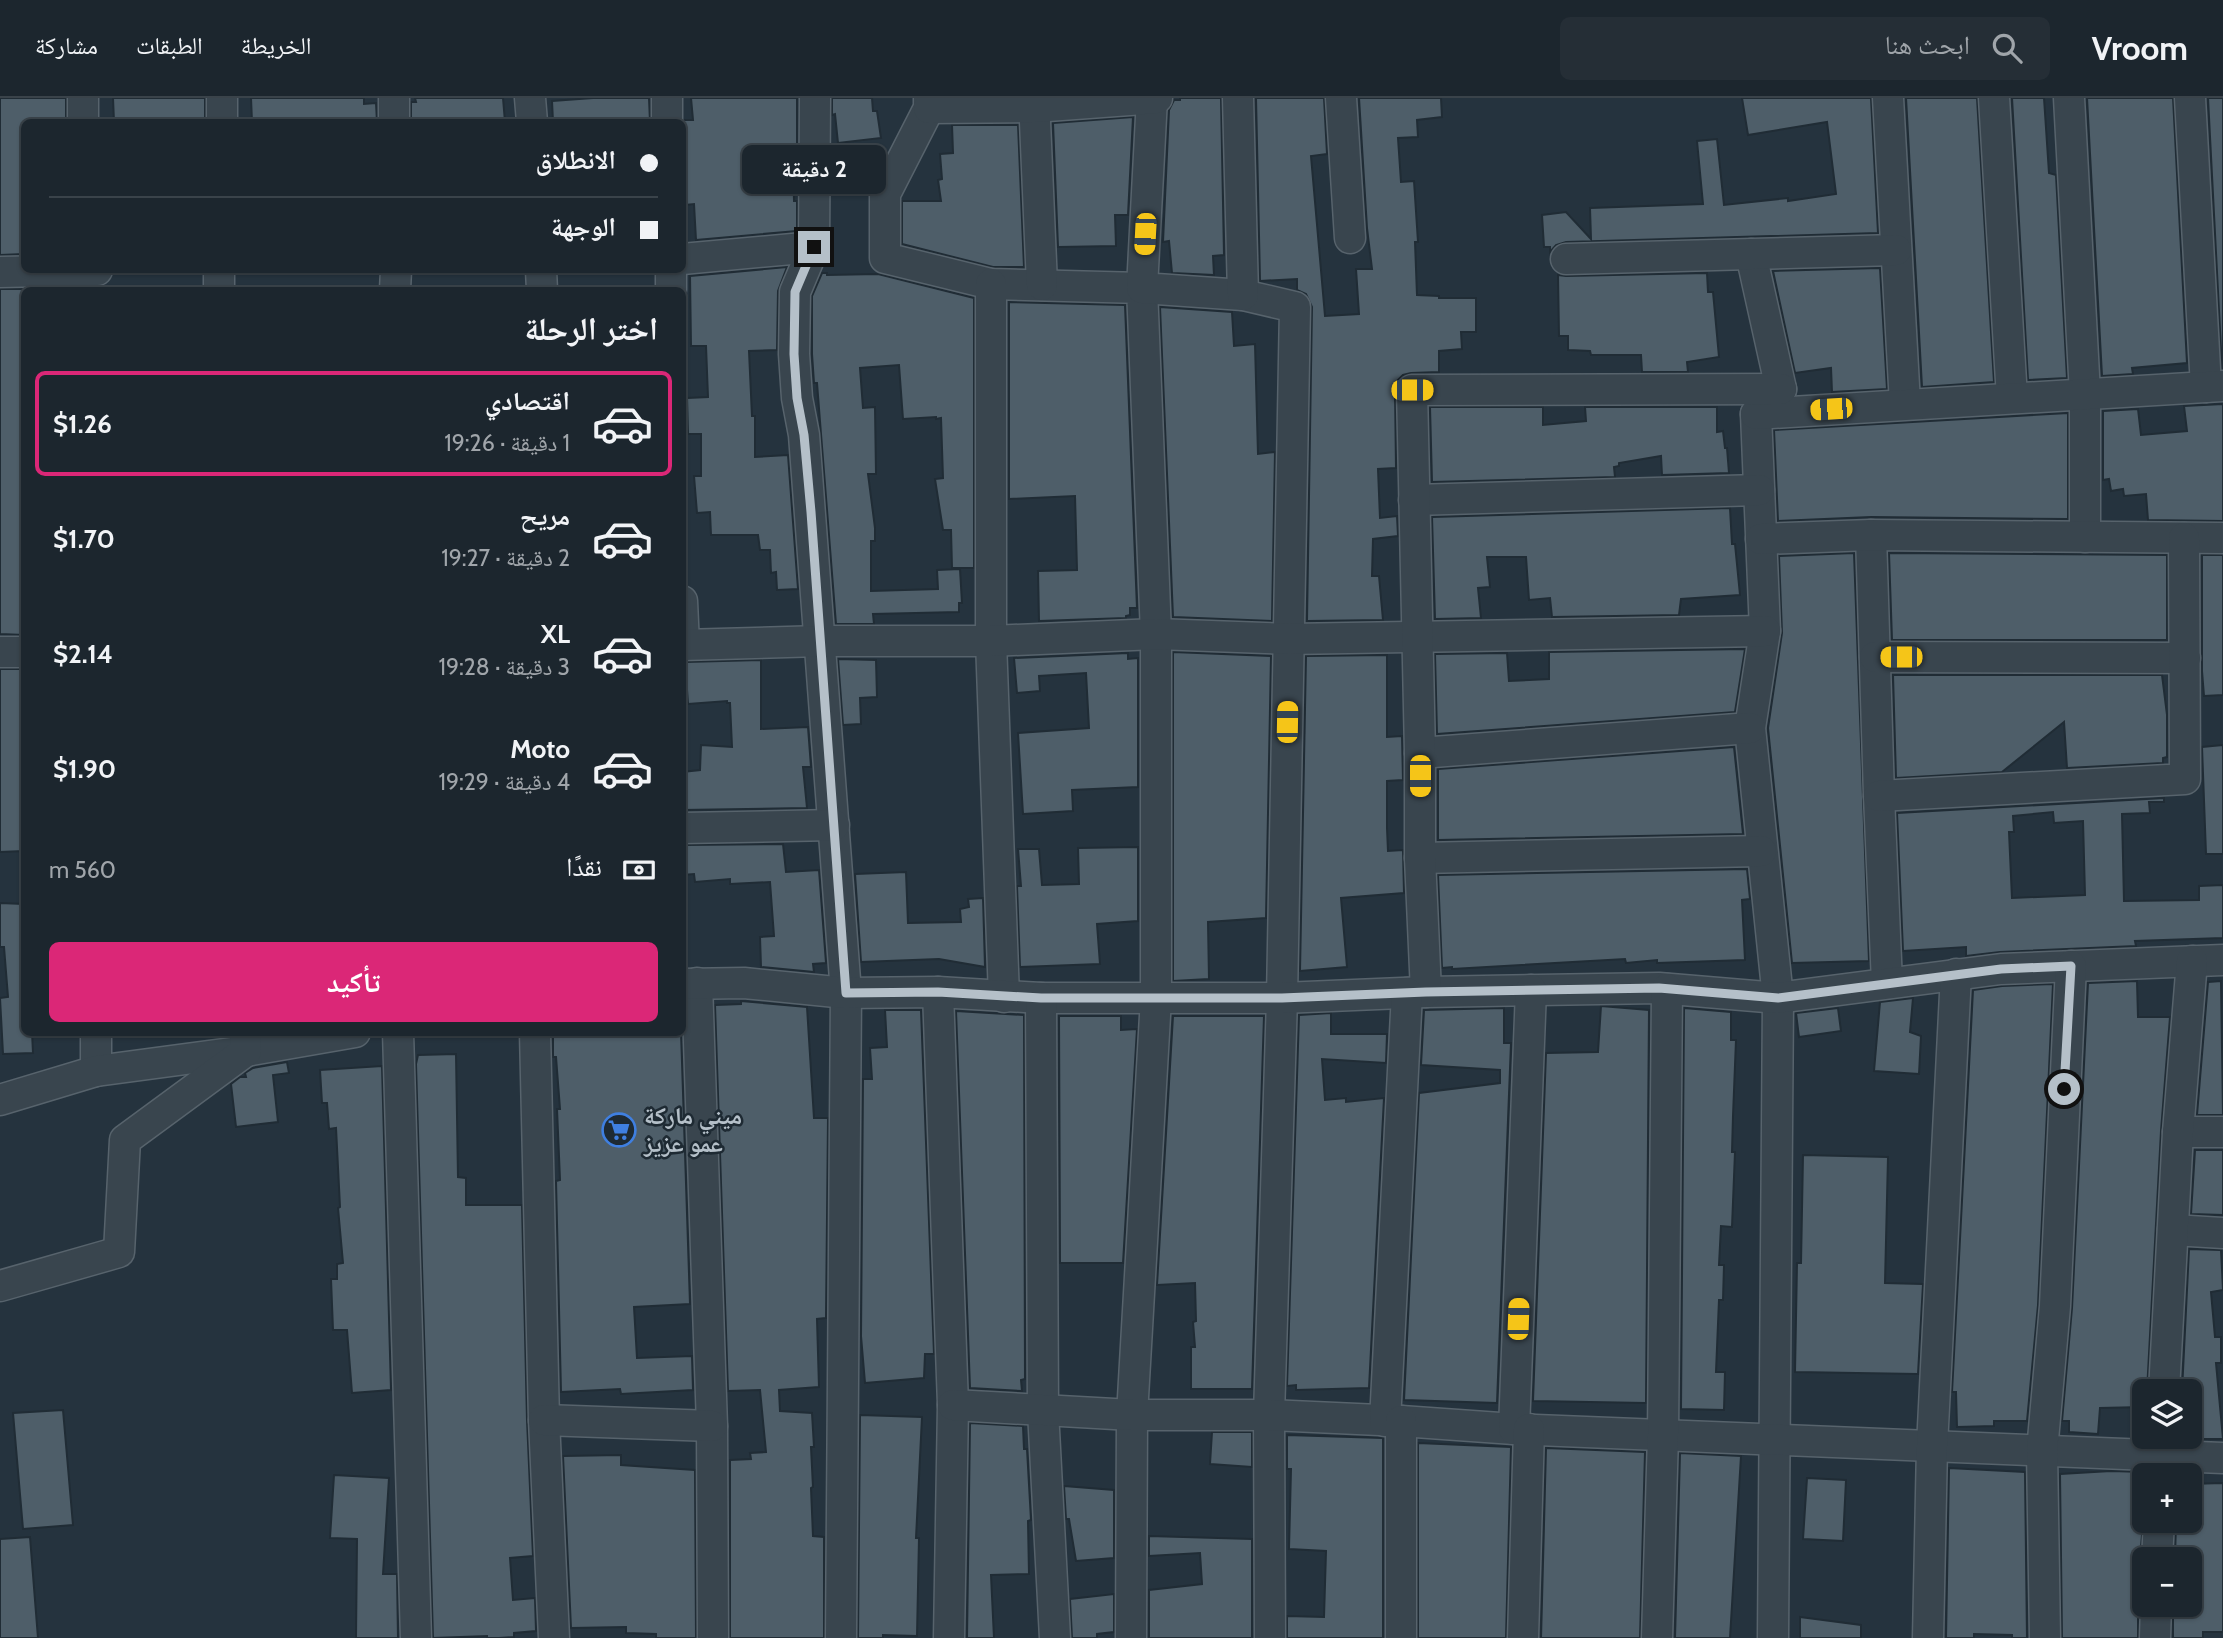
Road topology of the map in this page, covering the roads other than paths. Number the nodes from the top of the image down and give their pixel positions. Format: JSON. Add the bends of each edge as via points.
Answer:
{"nodes":[{"id":1,"x":83,"y":98,"type":"edge"},
{"id":2,"x":222,"y":98,"type":"edge"},
{"id":3,"x":394,"y":98,"type":"edge"},
{"id":4,"x":530,"y":98,"type":"edge"},
{"id":5,"x":667,"y":98,"type":"edge"},
{"id":6,"x":815,"y":98,"type":"edge"},
{"id":7,"x":1152,"y":98,"type":"edge"},
{"id":8,"x":1157,"y":98,"type":"edge"},
{"id":9,"x":1238,"y":98,"type":"edge"},
{"id":10,"x":1341,"y":98,"type":"edge"},
{"id":11,"x":1888,"y":98,"type":"edge"},
{"id":12,"x":1994,"y":98,"type":"edge"},
{"id":13,"x":2069,"y":98,"type":"edge"},
{"id":14,"x":2190,"y":98,"type":"edge"},
{"id":15,"x":1034,"y":102,"type":"edge"},
{"id":16,"x":929,"y":103,"type":"edge"},
{"id":17,"x":83,"y":119,"type":"edge"},
{"id":18,"x":222,"y":119,"type":"edge"},
{"id":19,"x":394,"y":119,"type":"edge"},
{"id":20,"x":532,"y":119,"type":"edge"},
{"id":21,"x":667,"y":119,"type":"edge"},
{"id":22,"x":1350,"y":238,"type":"dead end"},
{"id":23,"x":814,"y":247,"type":"junction"},
{"id":24,"x":1896,"y":250,"type":"junction"},
{"id":25,"x":1751,"y":254,"type":"junction"},
{"id":26,"x":686,"y":259,"type":"edge"},
{"id":27,"x":1566,"y":259,"type":"dead end"},
{"id":28,"x":0,"y":272,"type":"edge"},
{"id":29,"x":21,"y":272,"type":"edge"},
{"id":30,"x":991,"y":284,"type":"junction"},
{"id":31,"x":1042,"y":285,"type":"junction"},
{"id":32,"x":1142,"y":288,"type":"junction"},
{"id":33,"x":1243,"y":295,"type":"junction"},
{"id":34,"x":2214,"y":386,"type":"edge"},
{"id":35,"x":1781,"y":389,"type":"junction"},
{"id":36,"x":2085,"y":394,"type":"junction"},
{"id":37,"x":2012,"y":398,"type":"junction"},
{"id":38,"x":1905,"y":404,"type":"junction"},
{"id":39,"x":1756,"y":414,"type":"junction"},
{"id":40,"x":1759,"y":490,"type":"junction"},
{"id":41,"x":1414,"y":500,"type":"junction"},
{"id":42,"x":1871,"y":535,"type":"junction"},
{"id":43,"x":2085,"y":537,"type":"junction"},
{"id":44,"x":1761,"y":538,"type":"junction"},
{"id":45,"x":2184,"y":538,"type":"junction"},
{"id":46,"x":2223,"y":538,"type":"edge"},
{"id":47,"x":1765,"y":631,"type":"junction"},
{"id":48,"x":1156,"y":634,"type":"junction"},
{"id":49,"x":1418,"y":637,"type":"junction"},
{"id":50,"x":1289,"y":639,"type":"junction"},
{"id":51,"x":821,"y":641,"type":"junction"},
{"id":52,"x":991,"y":641,"type":"junction"},
{"id":53,"x":686,"y":645,"type":"edge"},
{"id":54,"x":0,"y":652,"type":"edge"},
{"id":55,"x":21,"y":652,"type":"edge"},
{"id":56,"x":1875,"y":657,"type":"junction"},
{"id":57,"x":2185,"y":659,"type":"junction"},
{"id":58,"x":1750,"y":728,"type":"junction"},
{"id":59,"x":1420,"y":752,"type":"junction"},
{"id":60,"x":1878,"y":796,"type":"junction"},
{"id":61,"x":834,"y":825,"type":"junction"},
{"id":62,"x":686,"y":828,"type":"edge"},
{"id":63,"x":1762,"y":851,"type":"junction"},
{"id":64,"x":1420,"y":858,"type":"junction"},
{"id":65,"x":2223,"y":960,"type":"edge"},
{"id":66,"x":2193,"y":961,"type":"junction"},
{"id":67,"x":2071,"y":966,"type":"junction"},
{"id":68,"x":1955,"y":974,"type":"junction"},
{"id":69,"x":1887,"y":982,"type":"junction"},
{"id":70,"x":690,"y":983,"type":"edge"},
{"id":71,"x":1667,"y":989,"type":"junction"},
{"id":72,"x":1531,"y":990,"type":"junction"},
{"id":73,"x":938,"y":992,"type":"junction"},
{"id":74,"x":1416,"y":992,"type":"junction"},
{"id":75,"x":846,"y":993,"type":"junction"},
{"id":76,"x":1004,"y":997,"type":"junction"},
{"id":77,"x":1041,"y":998,"type":"junction"},
{"id":78,"x":1156,"y":998,"type":"junction"},
{"id":79,"x":1282,"y":998,"type":"junction"},
{"id":80,"x":1778,"y":998,"type":"junction"},
{"id":81,"x":96,"y":1036,"type":"edge"},
{"id":82,"x":311,"y":1036,"type":"edge"},
{"id":83,"x":398,"y":1036,"type":"edge"},
{"id":84,"x":535,"y":1036,"type":"edge"},
{"id":85,"x":245,"y":1042,"type":"edge"},
{"id":86,"x":96,"y":1071,"type":"junction"},
{"id":87,"x":0,"y":1100,"type":"edge"},
{"id":88,"x":2178,"y":1132,"type":"junction"},
{"id":89,"x":2223,"y":1132,"type":"edge"},
{"id":90,"x":2173,"y":1230,"type":"junction"},
{"id":91,"x":2223,"y":1233,"type":"edge"},
{"id":92,"x":0,"y":1286,"type":"edge"},
{"id":93,"x":2165,"y":1379,"type":"edge"},
{"id":94,"x":953,"y":1405,"type":"junction"},
{"id":95,"x":1043,"y":1411,"type":"junction"},
{"id":96,"x":1132,"y":1415,"type":"junction"},
{"id":97,"x":1269,"y":1415,"type":"junction"},
{"id":98,"x":544,"y":1420,"type":"junction"},
{"id":99,"x":1393,"y":1421,"type":"junction"},
{"id":100,"x":712,"y":1426,"type":"junction"},
{"id":101,"x":1521,"y":1429,"type":"junction"},
{"id":102,"x":1663,"y":1435,"type":"junction"},
{"id":103,"x":1774,"y":1439,"type":"junction"},
{"id":104,"x":1932,"y":1446,"type":"junction"},
{"id":105,"x":2042,"y":1451,"type":"junction"},
{"id":106,"x":2161,"y":1456,"type":"edge"},
{"id":107,"x":2223,"y":1458,"type":"edge"},
{"id":108,"x":2156,"y":1617,"type":"edge"},
{"id":109,"x":416,"y":1638,"type":"edge"},
{"id":110,"x":554,"y":1638,"type":"edge"},
{"id":111,"x":713,"y":1638,"type":"edge"},
{"id":112,"x":841,"y":1638,"type":"edge"},
{"id":113,"x":949,"y":1638,"type":"edge"},
{"id":114,"x":1055,"y":1638,"type":"edge"},
{"id":115,"x":1131,"y":1638,"type":"edge"},
{"id":116,"x":1270,"y":1638,"type":"edge"},
{"id":117,"x":1401,"y":1638,"type":"edge"},
{"id":118,"x":1523,"y":1638,"type":"edge"},
{"id":119,"x":1657,"y":1638,"type":"edge"},
{"id":120,"x":1773,"y":1638,"type":"edge"},
{"id":121,"x":1928,"y":1638,"type":"edge"},
{"id":122,"x":2045,"y":1638,"type":"edge"},
{"id":123,"x":2155,"y":1638,"type":"edge"}],
"edges":[{"from":1,"to":17,"type":"street"},
{"from":2,"to":18,"type":"street"},
{"from":3,"to":19,"type":"street"},
{"from":4,"to":20,"type":"street"},
{"from":5,"to":21,"type":"street"},
{"from":6,"to":23,"type":"street"},
{"from":7,"to":8,"type":"street"},
{"from":7,"to":15,"type":"street"},
{"from":7,"to":32,"type":"street"},
{"from":9,"to":33,"type":"street"},
{"from":10,"to":22,"type":"street"},
{"from":11,"to":24,"type":"street"},
{"from":12,"to":37,"type":"street"},
{"from":13,"to":36,"type":"street"},
{"from":14,"to":34,"type":"street"},
{"from":15,"to":16,"type":"street"},
{"from":15,"to":31,"type":"street"},
{"from":16,"to":30,"type":"street","via":[[885,194],[885,258]]},
{"from":23,"to":26,"type":"street"},
{"from":23,"to":51,"type":"street","via":[[795,292],[794,354]]},
{"from":24,"to":25,"type":"street"},
{"from":24,"to":38,"type":"street"},
{"from":25,"to":27,"type":"street"},
{"from":25,"to":35,"type":"street"},
{"from":28,"to":29,"type":"street"},
{"from":30,"to":31,"type":"street"},
{"from":30,"to":52,"type":"street"},
{"from":31,"to":32,"type":"street"},
{"from":32,"to":33,"type":"street"},
{"from":32,"to":48,"type":"street"},
{"from":33,"to":50,"type":"street","via":[[1295,307]]},
{"from":34,"to":36,"type":"street"},
{"from":35,"to":39,"type":"street"},
{"from":35,"to":41,"type":"street","via":[[1412,390]]},
{"from":36,"to":37,"type":"street"},
{"from":36,"to":43,"type":"street"},
{"from":37,"to":38,"type":"street"},
{"from":38,"to":39,"type":"street"},
{"from":39,"to":40,"type":"street"},
{"from":40,"to":41,"type":"street"},
{"from":40,"to":44,"type":"street"},
{"from":41,"to":49,"type":"street"},
{"from":42,"to":43,"type":"street"},
{"from":42,"to":44,"type":"street"},
{"from":42,"to":56,"type":"street"},
{"from":43,"to":45,"type":"street"},
{"from":44,"to":47,"type":"street"},
{"from":45,"to":46,"type":"street"},
{"from":45,"to":57,"type":"street"},
{"from":47,"to":49,"type":"street"},
{"from":47,"to":58,"type":"street"},
{"from":48,"to":50,"type":"street"},
{"from":48,"to":52,"type":"street"},
{"from":48,"to":78,"type":"street"},
{"from":49,"to":50,"type":"street"},
{"from":49,"to":59,"type":"street"},
{"from":50,"to":79,"type":"street"},
{"from":51,"to":52,"type":"street"},
{"from":51,"to":53,"type":"street"},
{"from":51,"to":61,"type":"street"},
{"from":52,"to":76,"type":"street"},
{"from":54,"to":55,"type":"street"},
{"from":56,"to":57,"type":"street"},
{"from":56,"to":60,"type":"street"},
{"from":57,"to":60,"type":"street","via":[[2185,779]]},
{"from":58,"to":59,"type":"street"},
{"from":58,"to":63,"type":"street"},
{"from":59,"to":64,"type":"street"},
{"from":60,"to":69,"type":"street"},
{"from":61,"to":62,"type":"street"},
{"from":61,"to":75,"type":"street"},
{"from":63,"to":64,"type":"street"},
{"from":63,"to":80,"type":"street"},
{"from":64,"to":74,"type":"street"},
{"from":65,"to":66,"type":"street"},
{"from":66,"to":67,"type":"street"},
{"from":66,"to":88,"type":"street"},
{"from":67,"to":68,"type":"street"},
{"from":67,"to":105,"type":"street","via":[[2055,1306]]},
{"from":68,"to":69,"type":"street"},
{"from":68,"to":104,"type":"street"},
{"from":69,"to":80,"type":"street"},
{"from":70,"to":75,"type":"street"},
{"from":70,"to":100,"type":"street"},
{"from":71,"to":72,"type":"street"},
{"from":71,"to":80,"type":"street"},
{"from":71,"to":102,"type":"street"},
{"from":72,"to":74,"type":"street"},
{"from":72,"to":101,"type":"street"},
{"from":73,"to":75,"type":"street"},
{"from":73,"to":76,"type":"street"},
{"from":73,"to":94,"type":"street"},
{"from":74,"to":79,"type":"street"},
{"from":74,"to":99,"type":"street"},
{"from":75,"to":112,"type":"street"},
{"from":76,"to":77,"type":"street"},
{"from":77,"to":78,"type":"street"},
{"from":77,"to":95,"type":"street"},
{"from":78,"to":79,"type":"street"},
{"from":78,"to":96,"type":"street"},
{"from":79,"to":97,"type":"street"},
{"from":80,"to":103,"type":"street"},
{"from":81,"to":86,"type":"street"},
{"from":82,"to":85,"type":"street"},
{"from":83,"to":109,"type":"street"},
{"from":84,"to":98,"type":"street"},
{"from":85,"to":86,"type":"street"},
{"from":85,"to":92,"type":"street","via":[[125,1140],[119,1252]]},
{"from":86,"to":87,"type":"street"},
{"from":88,"to":89,"type":"street"},
{"from":88,"to":90,"type":"street"},
{"from":90,"to":91,"type":"street"},
{"from":90,"to":93,"type":"street"},
{"from":94,"to":95,"type":"street"},
{"from":94,"to":113,"type":"street"},
{"from":95,"to":96,"type":"street"},
{"from":95,"to":114,"type":"street"},
{"from":96,"to":97,"type":"street"},
{"from":96,"to":115,"type":"street"},
{"from":97,"to":99,"type":"street"},
{"from":97,"to":116,"type":"street"},
{"from":98,"to":100,"type":"street"},
{"from":98,"to":110,"type":"street"},
{"from":99,"to":101,"type":"street"},
{"from":99,"to":117,"type":"street"},
{"from":100,"to":111,"type":"street"},
{"from":101,"to":102,"type":"street"},
{"from":101,"to":118,"type":"street"},
{"from":102,"to":103,"type":"street"},
{"from":102,"to":119,"type":"street"},
{"from":103,"to":104,"type":"street"},
{"from":103,"to":120,"type":"street"},
{"from":104,"to":105,"type":"street"},
{"from":104,"to":121,"type":"street"},
{"from":105,"to":106,"type":"street"},
{"from":105,"to":122,"type":"street"},
{"from":106,"to":107,"type":"street"},
{"from":108,"to":123,"type":"street"}]}
